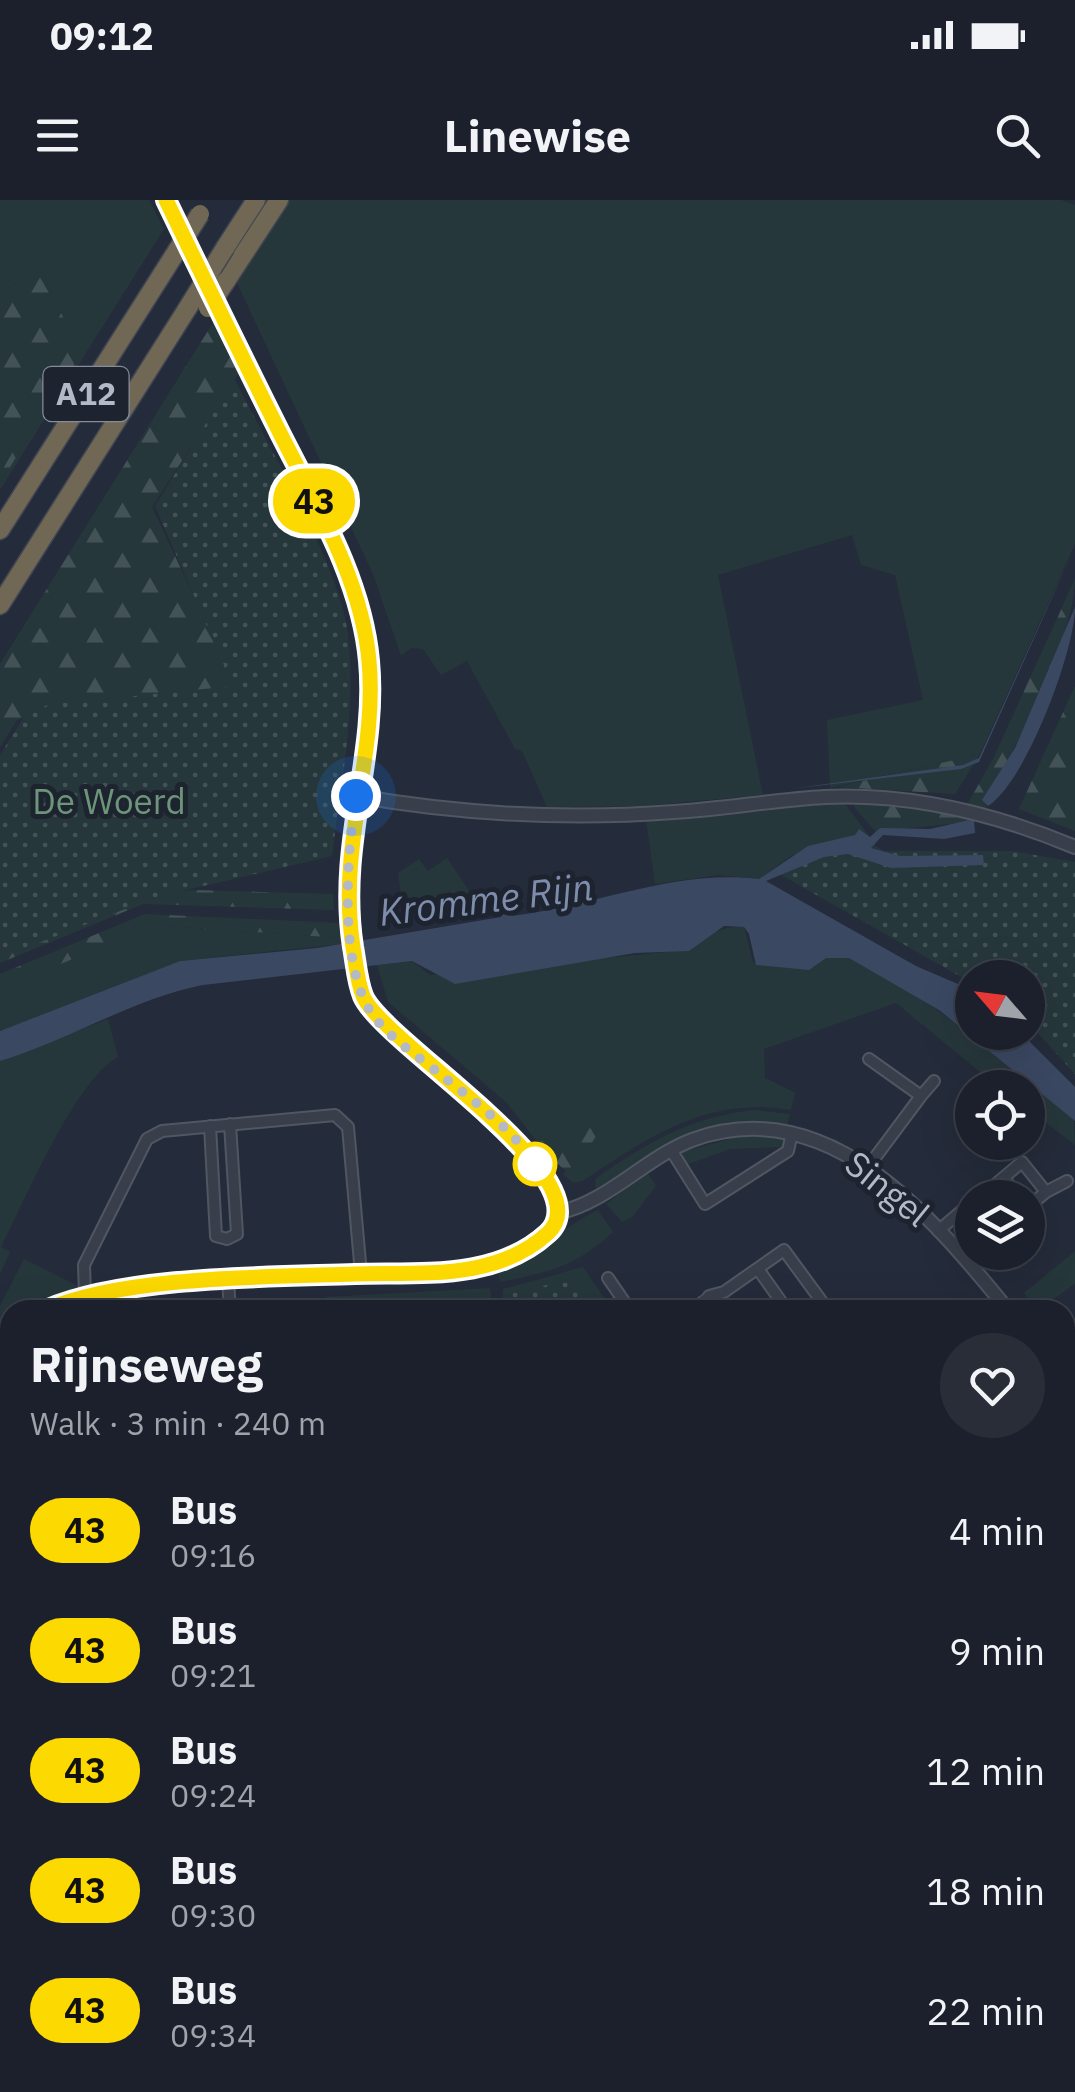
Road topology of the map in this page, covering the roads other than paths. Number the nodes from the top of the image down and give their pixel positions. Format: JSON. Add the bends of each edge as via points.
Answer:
{"nodes":[{"id":1,"x":166,"y":200,"type":"edge"},
{"id":2,"x":256,"y":200,"type":"edge"},
{"id":3,"x":280,"y":200,"type":"edge"},
{"id":4,"x":204,"y":207,"type":"edge"},
{"id":5,"x":174,"y":216,"type":"dead end"},
{"id":6,"x":214,"y":310,"type":"junction"},
{"id":7,"x":164,"y":346,"type":"junction"},
{"id":8,"x":0,"y":530,"type":"edge"},
{"id":9,"x":0,"y":605,"type":"edge"},
{"id":10,"x":356,"y":796,"type":"junction"},
{"id":11,"x":1075,"y":847,"type":"edge"},
{"id":12,"x":869,"y":1059,"type":"dead end"},
{"id":13,"x":934,"y":1081,"type":"dead end"},
{"id":14,"x":920,"y":1096,"type":"junction"},
{"id":15,"x":230,"y":1124,"type":"junction"},
{"id":16,"x":210,"y":1126,"type":"junction"},
{"id":17,"x":792,"y":1134,"type":"junction"},
{"id":18,"x":671,"y":1150,"type":"junction"},
{"id":19,"x":868,"y":1166,"type":"junction"},
{"id":20,"x":1004,"y":1178,"type":"joint"},
{"id":21,"x":1002,"y":1180,"type":"edge"},
{"id":22,"x":1067,"y":1181,"type":"dead end"},
{"id":23,"x":1046,"y":1192,"type":"joint"},
{"id":24,"x":558,"y":1213,"type":"junction"},
{"id":25,"x":955,"y":1216,"type":"edge"},
{"id":26,"x":938,"y":1231,"type":"junction"},
{"id":27,"x":758,"y":1269,"type":"junction"},
{"id":28,"x":361,"y":1274,"type":"junction"},
{"id":29,"x":608,"y":1278,"type":"dead end"},
{"id":30,"x":228,"y":1280,"type":"junction"},
{"id":31,"x":85,"y":1296,"type":"junction"},
{"id":32,"x":709,"y":1296,"type":"joint"},
{"id":33,"x":74,"y":1300,"type":"edge"},
{"id":34,"x":230,"y":1300,"type":"edge"},
{"id":35,"x":623,"y":1300,"type":"edge"},
{"id":36,"x":703,"y":1300,"type":"edge"},
{"id":37,"x":780,"y":1300,"type":"edge"},
{"id":38,"x":821,"y":1300,"type":"edge"},
{"id":39,"x":999,"y":1300,"type":"edge"}],
"edges":[{"from":1,"to":5,"type":"street"},
{"from":2,"to":7,"type":"highway","number":"A12","bridge":true},
{"from":3,"to":6,"type":"highway","number":"A12","bridge":true},
{"from":4,"to":8,"type":"highway","number":"A12","bridge":true},
{"from":6,"to":7,"type":"highway","number":"A12"},
{"from":6,"to":10,"type":"street","via":[[356,598],[370,682]]},
{"from":7,"to":9,"type":"highway","number":"A12"},
{"from":10,"to":11,"type":"street","via":[[448,810],[614,814],[870,798],[984,815]]},
{"from":10,"to":24,"type":"street","via":[[347,879],[358,977],[374,1017],[523,1148],[553,1193]]},
{"from":12,"to":14,"type":"street"},
{"from":13,"to":14,"type":"street"},
{"from":14,"to":19,"type":"street"},
{"from":15,"to":16,"type":"street"},
{"from":15,"to":16,"type":"street","via":[[237,1234],[227,1239],[216,1236]]},
{"from":15,"to":28,"type":"street","via":[[335,1115],[348,1127]]},
{"from":16,"to":31,"type":"street","via":[[148,1139],[84,1265]]},
{"from":17,"to":18,"type":"street","name":"Singel","via":[[732,1130]]},
{"from":17,"to":18,"type":"street","via":[[788,1151],[705,1204]]},
{"from":17,"to":19,"type":"street","name":"Singel","via":[[834,1146]]},
{"from":18,"to":24,"type":"street","name":"Singel","via":[[590,1204]]},
{"from":19,"to":26,"type":"street","name":"Singel"},
{"from":20,"to":21,"type":"street"},
{"from":20,"to":23,"type":"street","via":[[1022,1162]]},
{"from":22,"to":23,"type":"street"},
{"from":24,"to":28,"type":"street","name":"Singel","via":[[554,1228],[537,1242],[479,1268]]},
{"from":25,"to":26,"type":"street"},
{"from":26,"to":39,"type":"street","name":"Singel"},
{"from":27,"to":32,"type":"street"},
{"from":27,"to":37,"type":"street"},
{"from":27,"to":38,"type":"street","via":[[784,1250]]},
{"from":28,"to":30,"type":"street","name":"Singel"},
{"from":29,"to":35,"type":"street"},
{"from":30,"to":31,"type":"street","name":"Singel"},
{"from":30,"to":34,"type":"street"},
{"from":31,"to":33,"type":"street","name":"Singel"},
{"from":32,"to":36,"type":"street"}]}
